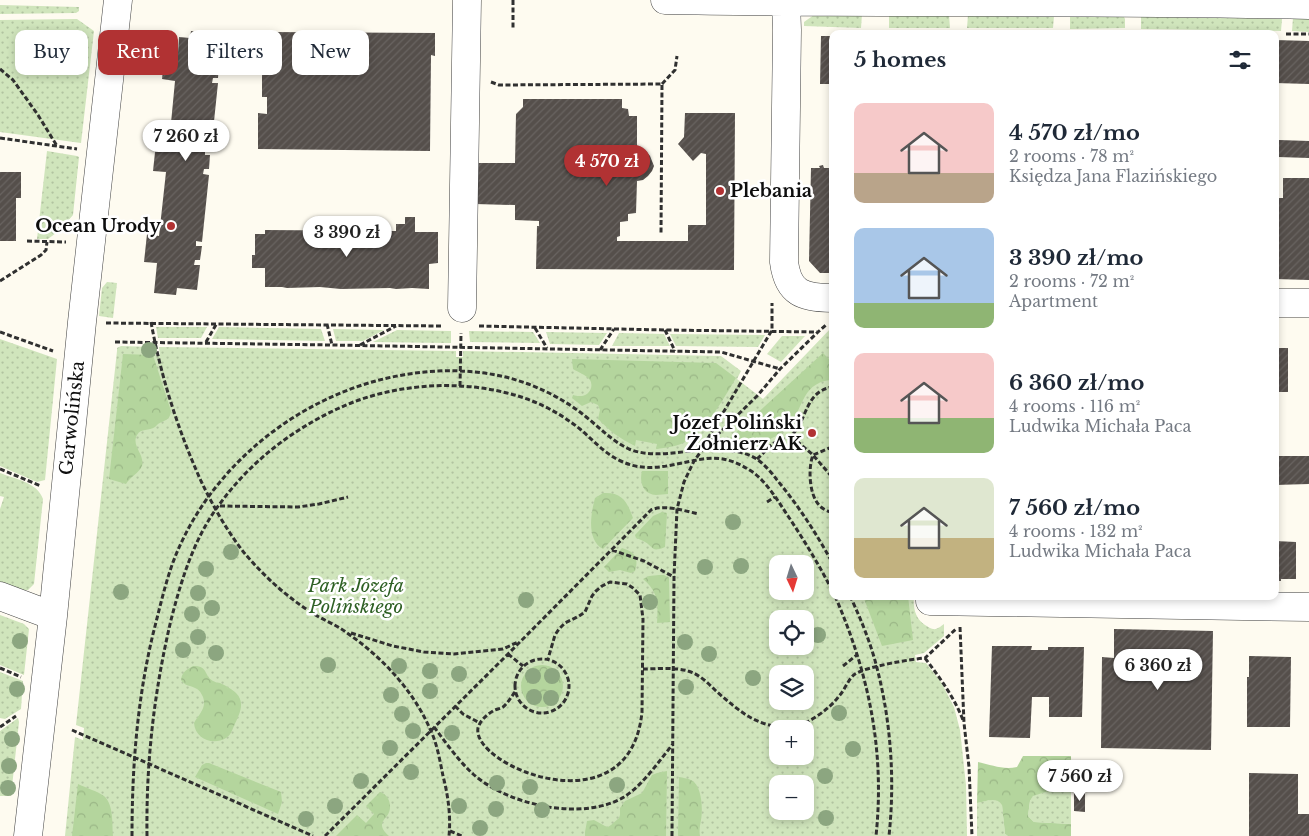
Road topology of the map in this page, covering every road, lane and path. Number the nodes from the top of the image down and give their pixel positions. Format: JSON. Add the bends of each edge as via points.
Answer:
{"nodes":[{"id":1,"x":118,"y":0,"type":"edge"},
{"id":2,"x":467,"y":0,"type":"edge"},
{"id":3,"x":513,"y":0,"type":"edge"},
{"id":4,"x":664,"y":0,"type":"edge"},
{"id":5,"x":939,"y":1,"type":"edge"},
{"id":6,"x":1065,"y":1,"type":"edge"},
{"id":7,"x":786,"y":2,"type":"junction"},
{"id":8,"x":1295,"y":3,"type":"edge"},
{"id":9,"x":513,"y":30,"type":"dead end"},
{"id":10,"x":1286,"y":34,"type":"dead end"},
{"id":11,"x":1309,"y":34,"type":"edge"},
{"id":12,"x":677,"y":56,"type":"dead end"},
{"id":13,"x":0,"y":69,"type":"edge"},
{"id":14,"x":488,"y":81,"type":"dead end"},
{"id":15,"x":662,"y":84,"type":"junction"},
{"id":16,"x":0,"y":138,"type":"edge"},
{"id":17,"x":57,"y":146,"type":"junction"},
{"id":18,"x":82,"y":150,"type":"dead end"},
{"id":19,"x":661,"y":234,"type":"dead end"},
{"id":20,"x":27,"y":241,"type":"dead end"},
{"id":21,"x":47,"y":242,"type":"junction"},
{"id":22,"x":74,"y":242,"type":"dead end"},
{"id":23,"x":0,"y":281,"type":"edge"},
{"id":24,"x":829,"y":298,"type":"edge"},
{"id":25,"x":1279,"y":303,"type":"edge"},
{"id":26,"x":1309,"y":303,"type":"edge"},
{"id":27,"x":462,"y":308,"type":"joint"},
{"id":28,"x":151,"y":322,"type":"dead end"},
{"id":29,"x":217,"y":323,"type":"dead end"},
{"id":30,"x":829,"y":323,"type":"edge"},
{"id":31,"x":327,"y":324,"type":"dead end"},
{"id":32,"x":398,"y":326,"type":"dead end"},
{"id":33,"x":535,"y":328,"type":"dead end"},
{"id":34,"x":614,"y":329,"type":"dead end"},
{"id":35,"x":665,"y":330,"type":"dead end"},
{"id":36,"x":0,"y":332,"type":"edge"},
{"id":37,"x":115,"y":342,"type":"dead end"},
{"id":38,"x":155,"y":342,"type":"junction"},
{"id":39,"x":206,"y":342,"type":"junction"},
{"id":40,"x":332,"y":344,"type":"junction"},
{"id":41,"x":359,"y":346,"type":"junction"},
{"id":42,"x":460,"y":347,"type":"junction"},
{"id":43,"x":547,"y":349,"type":"junction"},
{"id":44,"x":600,"y":350,"type":"junction"},
{"id":45,"x":675,"y":351,"type":"junction"},
{"id":46,"x":60,"y":354,"type":"dead end"},
{"id":47,"x":780,"y":369,"type":"junction"},
{"id":48,"x":460,"y":372,"type":"junction"},
{"id":49,"x":460,"y":386,"type":"junction"},
{"id":50,"x":829,"y":388,"type":"edge"},
{"id":51,"x":791,"y":436,"type":"junction"},
{"id":52,"x":829,"y":448,"type":"edge"},
{"id":53,"x":702,"y":450,"type":"junction"},
{"id":54,"x":813,"y":455,"type":"junction"},
{"id":55,"x":757,"y":459,"type":"junction"},
{"id":56,"x":694,"y":461,"type":"junction"},
{"id":57,"x":0,"y":469,"type":"edge"},
{"id":58,"x":829,"y":473,"type":"edge"},
{"id":59,"x":48,"y":489,"type":"dead end"},
{"id":60,"x":209,"y":497,"type":"junction"},
{"id":61,"x":348,"y":497,"type":"dead end"},
{"id":62,"x":775,"y":497,"type":"junction"},
{"id":63,"x":767,"y":502,"type":"dead end"},
{"id":64,"x":219,"y":506,"type":"junction"},
{"id":65,"x":677,"y":509,"type":"junction"},
{"id":66,"x":216,"y":510,"type":"junction"},
{"id":67,"x":829,"y":512,"type":"edge"},
{"id":68,"x":699,"y":514,"type":"dead end"},
{"id":69,"x":612,"y":550,"type":"junction"},
{"id":70,"x":829,"y":557,"type":"edge"},
{"id":71,"x":674,"y":578,"type":"junction"},
{"id":72,"x":829,"y":584,"type":"edge"},
{"id":73,"x":0,"y":596,"type":"edge"},
{"id":74,"x":837,"y":600,"type":"edge"},
{"id":75,"x":852,"y":600,"type":"edge"},
{"id":76,"x":930,"y":601,"type":"dead end"},
{"id":77,"x":1309,"y":607,"type":"edge"},
{"id":78,"x":53,"y":616,"type":"junction"},
{"id":79,"x":346,"y":632,"type":"junction"},
{"id":80,"x":521,"y":641,"type":"junction"},
{"id":81,"x":508,"y":654,"type":"junction"},
{"id":82,"x":858,"y":654,"type":"junction"},
{"id":83,"x":925,"y":658,"type":"junction"},
{"id":84,"x":548,"y":659,"type":"junction"},
{"id":85,"x":523,"y":666,"type":"junction"},
{"id":86,"x":843,"y":666,"type":"dead end"},
{"id":87,"x":877,"y":667,"type":"junction"},
{"id":88,"x":0,"y":668,"type":"edge"},
{"id":89,"x":643,"y":669,"type":"junction"},
{"id":90,"x":674,"y":670,"type":"junction"},
{"id":91,"x":863,"y":671,"type":"junction"},
{"id":92,"x":28,"y":680,"type":"dead end"},
{"id":93,"x":515,"y":692,"type":"junction"},
{"id":94,"x":455,"y":706,"type":"junction"},
{"id":95,"x":18,"y":715,"type":"dead end"},
{"id":96,"x":0,"y":721,"type":"edge"},
{"id":97,"x":5,"y":723,"type":"junction"},
{"id":98,"x":480,"y":723,"type":"junction"},
{"id":99,"x":964,"y":723,"type":"junction"},
{"id":100,"x":0,"y":727,"type":"edge"},
{"id":101,"x":433,"y":729,"type":"junction"},
{"id":102,"x":72,"y":730,"type":"dead end"},
{"id":103,"x":673,"y":743,"type":"junction"},
{"id":104,"x":135,"y":757,"type":"junction"},
{"id":105,"x":148,"y":763,"type":"junction"},
{"id":106,"x":450,"y":831,"type":"junction"},
{"id":107,"x":28,"y":836,"type":"edge"},
{"id":108,"x":132,"y":836,"type":"edge"},
{"id":109,"x":147,"y":836,"type":"edge"},
{"id":110,"x":313,"y":836,"type":"edge"},
{"id":111,"x":325,"y":836,"type":"edge"},
{"id":112,"x":450,"y":836,"type":"edge"},
{"id":113,"x":462,"y":836,"type":"edge"},
{"id":114,"x":672,"y":836,"type":"edge"},
{"id":115,"x":876,"y":836,"type":"edge"},
{"id":116,"x":889,"y":836,"type":"edge"},
{"id":117,"x":972,"y":836,"type":"edge"}],
"edges":[{"from":1,"to":78,"type":"street","name":"Garwolińska"},
{"from":2,"to":27,"type":"street"},
{"from":3,"to":9,"type":"path"},
{"from":4,"to":7,"type":"street"},
{"from":5,"to":6,"type":"street"},
{"from":5,"to":7,"type":"street"},
{"from":6,"to":8,"type":"street"},
{"from":7,"to":24,"type":"street","via":[[784,262],[791,285],[811,296]]},
{"from":10,"to":11,"type":"path"},
{"from":12,"to":15,"type":"path","via":[[675,70]]},
{"from":13,"to":17,"type":"path","via":[[13,80]]},
{"from":14,"to":15,"type":"path","via":[[499,85]]},
{"from":15,"to":19,"type":"path"},
{"from":16,"to":17,"type":"path"},
{"from":17,"to":18,"type":"path"},
{"from":20,"to":21,"type":"path"},
{"from":21,"to":22,"type":"path"},
{"from":21,"to":23,"type":"path","via":[[42,255]]},
{"from":25,"to":26,"type":"street"},
{"from":27,"to":42,"type":"path"},
{"from":28,"to":38,"type":"path"},
{"from":29,"to":39,"type":"path"},
{"from":30,"to":47,"type":"path"},
{"from":31,"to":40,"type":"path"},
{"from":32,"to":41,"type":"path"},
{"from":33,"to":43,"type":"path"},
{"from":34,"to":44,"type":"path"},
{"from":35,"to":45,"type":"path"},
{"from":36,"to":46,"type":"path"},
{"from":37,"to":38,"type":"path"},
{"from":38,"to":39,"type":"path"},
{"from":38,"to":60,"type":"path","via":[[178,425]]},
{"from":39,"to":40,"type":"path"},
{"from":40,"to":41,"type":"path"},
{"from":41,"to":42,"type":"path"},
{"from":42,"to":43,"type":"path"},
{"from":42,"to":48,"type":"path"},
{"from":43,"to":44,"type":"path"},
{"from":44,"to":45,"type":"path"},
{"from":45,"to":47,"type":"path","via":[[721,352]]},
{"from":47,"to":53,"type":"path"},
{"from":48,"to":49,"type":"path"},
{"from":48,"to":53,"type":"path","via":[[497,375],[535,387],[573,407],[622,446],[635,451],[666,454]]},
{"from":48,"to":60,"type":"path","via":[[424,373],[379,381],[358,386],[317,404],[250,449]]},
{"from":49,"to":56,"type":"path","via":[[511,394],[545,407],[578,427],[605,452],[626,464],[652,468]]},
{"from":49,"to":64,"type":"path","via":[[398,390],[359,400],[325,415],[265,455]]},
{"from":50,"to":51,"type":"path","via":[[816,394]]},
{"from":51,"to":54,"type":"path"},
{"from":51,"to":55,"type":"path","via":[[774,444]]},
{"from":52,"to":54,"type":"path"},
{"from":53,"to":55,"type":"path","via":[[740,452]]},
{"from":53,"to":56,"type":"path"},
{"from":54,"to":58,"type":"path"},
{"from":54,"to":67,"type":"path","via":[[809,474],[815,499],[821,508]]},
{"from":55,"to":70,"type":"path","via":[[801,510]]},
{"from":56,"to":62,"type":"path","via":[[717,458],[737,463],[757,475]]},
{"from":56,"to":65,"type":"path"},
{"from":57,"to":59,"type":"path"},
{"from":60,"to":66,"type":"path"},
{"from":60,"to":104,"type":"path","via":[[187,533],[166,583],[146,662]]},
{"from":61,"to":64,"type":"path","via":[[298,507]]},
{"from":62,"to":63,"type":"path"},
{"from":62,"to":72,"type":"path"},
{"from":64,"to":66,"type":"path"},
{"from":65,"to":68,"type":"path"},
{"from":65,"to":69,"type":"path","via":[[650,510]]},
{"from":65,"to":71,"type":"path"},
{"from":66,"to":79,"type":"path","via":[[245,553],[283,592]]},
{"from":66,"to":105,"type":"path","via":[[196,546],[180,587],[160,667]]},
{"from":69,"to":71,"type":"path","via":[[644,561]]},
{"from":69,"to":80,"type":"path"},
{"from":71,"to":90,"type":"path"},
{"from":73,"to":78,"type":"street"},
{"from":74,"to":82,"type":"path"},
{"from":75,"to":87,"type":"path"},
{"from":76,"to":77,"type":"street"},
{"from":78,"to":107,"type":"street","name":"Garwolińska"},
{"from":79,"to":80,"type":"path","via":[[393,646],[454,654],[503,649]]},
{"from":79,"to":101,"type":"path","via":[[389,669]]},
{"from":80,"to":81,"type":"path"},
{"from":81,"to":85,"type":"path"},
{"from":81,"to":94,"type":"path"},
{"from":82,"to":86,"type":"path"},
{"from":82,"to":91,"type":"path"},
{"from":83,"to":87,"type":"path"},
{"from":83,"to":99,"type":"path","via":[[952,696]]},
{"from":83,"to":99,"type":"path","via":[[960,626]]},
{"from":84,"to":85,"type":"path","via":[[530,661]]},
{"from":84,"to":89,"type":"path","via":[[559,629],[585,612],[596,591],[610,582],[627,584],[640,595]]},
{"from":84,"to":93,"type":"path","via":[[563,669],[570,685],[564,702],[558,708],[550,712],[533,712],[524,707]]},
{"from":85,"to":93,"type":"path","via":[[517,674]]},
{"from":87,"to":91,"type":"path"},
{"from":87,"to":116,"type":"path","via":[[886,711],[890,756],[892,800]]},
{"from":88,"to":92,"type":"path"},
{"from":89,"to":90,"type":"path"},
{"from":89,"to":98,"type":"path","via":[[641,725],[637,738],[614,769],[590,779],[545,779],[504,762],[479,738]]},
{"from":90,"to":91,"type":"path","via":[[698,676],[733,706],[762,723],[777,727],[805,723],[832,705],[853,676]]},
{"from":90,"to":103,"type":"path"},
{"from":91,"to":115,"type":"path","via":[[876,742]]},
{"from":93,"to":98,"type":"path","via":[[504,706]]},
{"from":94,"to":98,"type":"path"},
{"from":94,"to":101,"type":"path"},
{"from":95,"to":97,"type":"path"},
{"from":96,"to":97,"type":"path"},
{"from":97,"to":100,"type":"path"},
{"from":99,"to":117,"type":"path"},
{"from":101,"to":103,"type":"path","via":[[474,774],[493,787],[514,797],[556,808],[581,809],[605,805],[624,797],[641,783]]},
{"from":101,"to":106,"type":"path","via":[[448,794]]},
{"from":101,"to":111,"type":"path"},
{"from":102,"to":104,"type":"path"},
{"from":103,"to":114,"type":"path"},
{"from":104,"to":105,"type":"path"},
{"from":104,"to":108,"type":"path"},
{"from":105,"to":109,"type":"path"},
{"from":105,"to":110,"type":"path"},
{"from":106,"to":112,"type":"path"},
{"from":106,"to":113,"type":"path"}]}
